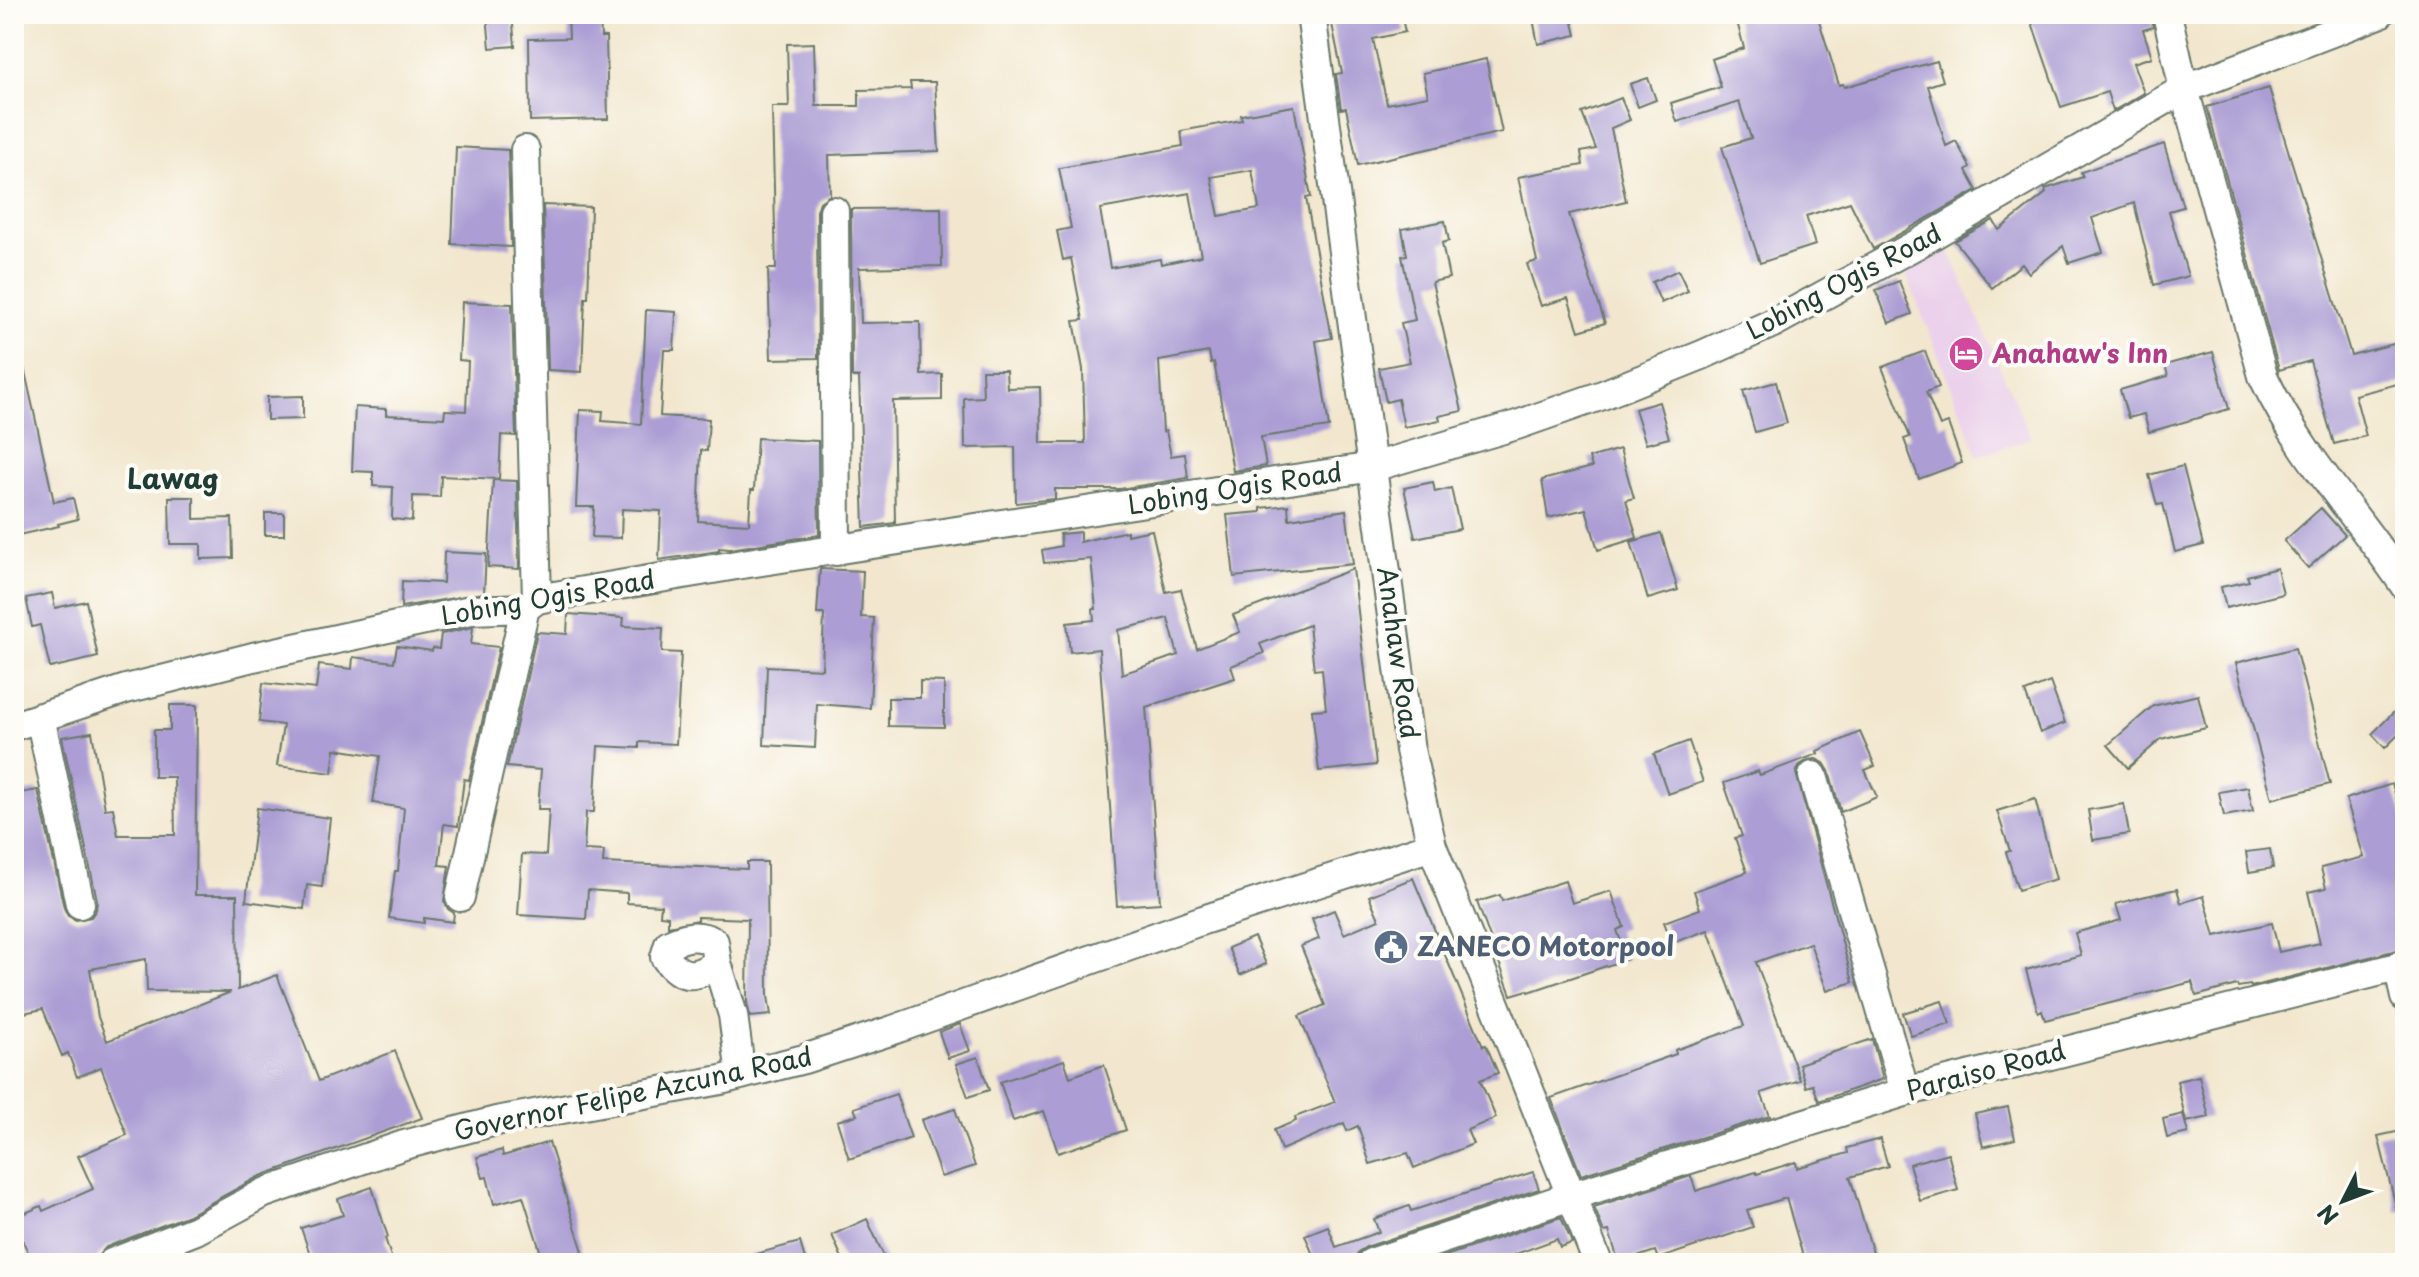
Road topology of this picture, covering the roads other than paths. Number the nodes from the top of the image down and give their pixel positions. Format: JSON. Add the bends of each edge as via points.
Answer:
{"nodes":[{"id":1,"x":1311,"y":14,"type":"edge"},
{"id":2,"x":2167,"y":14,"type":"edge"},
{"id":3,"x":2379,"y":14,"type":"edge"},
{"id":4,"x":2184,"y":89,"type":"junction"},
{"id":5,"x":525,"y":150,"type":"dead end"},
{"id":6,"x":834,"y":211,"type":"dead end"},
{"id":7,"x":1373,"y":467,"type":"junction"},
{"id":8,"x":836,"y":551,"type":"junction"},
{"id":9,"x":2405,"y":586,"type":"edge"},
{"id":10,"x":531,"y":603,"type":"junction"},
{"id":11,"x":27,"y":721,"type":"edge"},
{"id":12,"x":1813,"y":776,"type":"dead end"},
{"id":13,"x":1432,"y":846,"type":"junction"},
{"id":14,"x":460,"y":897,"type":"dead end"},
{"id":15,"x":80,"y":904,"type":"dead end"},
{"id":16,"x":717,"y":963,"type":"dead end"},
{"id":17,"x":2402,"y":965,"type":"edge"},
{"id":18,"x":2405,"y":997,"type":"edge"},
{"id":19,"x":741,"y":1075,"type":"junction"},
{"id":20,"x":1905,"y":1092,"type":"junction"},
{"id":21,"x":1571,"y":1196,"type":"junction"},
{"id":22,"x":112,"y":1263,"type":"edge"},
{"id":23,"x":1371,"y":1263,"type":"edge"},
{"id":24,"x":1598,"y":1263,"type":"edge"}],
"edges":[{"from":1,"to":7,"type":"street","name":"Anahaw Road"},
{"from":2,"to":4,"type":"street"},
{"from":3,"to":4,"type":"street","name":"Lobing Ogis Road"},
{"from":4,"to":7,"type":"street","name":"Lobing Ogis Road","via":[[1773,323],[1600,396]]},
{"from":4,"to":9,"type":"street","via":[[2263,376],[2300,445]]},
{"from":5,"to":10,"type":"street"},
{"from":6,"to":8,"type":"street"},
{"from":7,"to":8,"type":"street","name":"Lobing Ogis Road"},
{"from":7,"to":13,"type":"street","name":"Anahaw Road","via":[[1410,750]]},
{"from":8,"to":10,"type":"street","name":"Lobing Ogis Road"},
{"from":10,"to":11,"type":"street","name":"Lobing Ogis Road","via":[[319,641],[126,689]]},
{"from":10,"to":14,"type":"street"},
{"from":11,"to":15,"type":"street"},
{"from":12,"to":20,"type":"street"},
{"from":13,"to":19,"type":"street","name":"Governor Felipe Azcuna Road","via":[[893,1030]]},
{"from":13,"to":21,"type":"street","name":"Anahaw Road"},
{"from":16,"to":19,"type":"street","via":[[733,1015]]},
{"from":17,"to":18,"type":"street"},
{"from":17,"to":20,"type":"street","name":"Paraiso Road"},
{"from":19,"to":22,"type":"street","name":"Governor Felipe Azcuna Road","via":[[496,1121],[404,1145],[264,1193],[196,1230]]},
{"from":20,"to":21,"type":"street","name":"Paraiso Road"},
{"from":21,"to":23,"type":"street","name":"Paraiso Road"},
{"from":21,"to":24,"type":"street","name":"Anahaw Road"}]}
